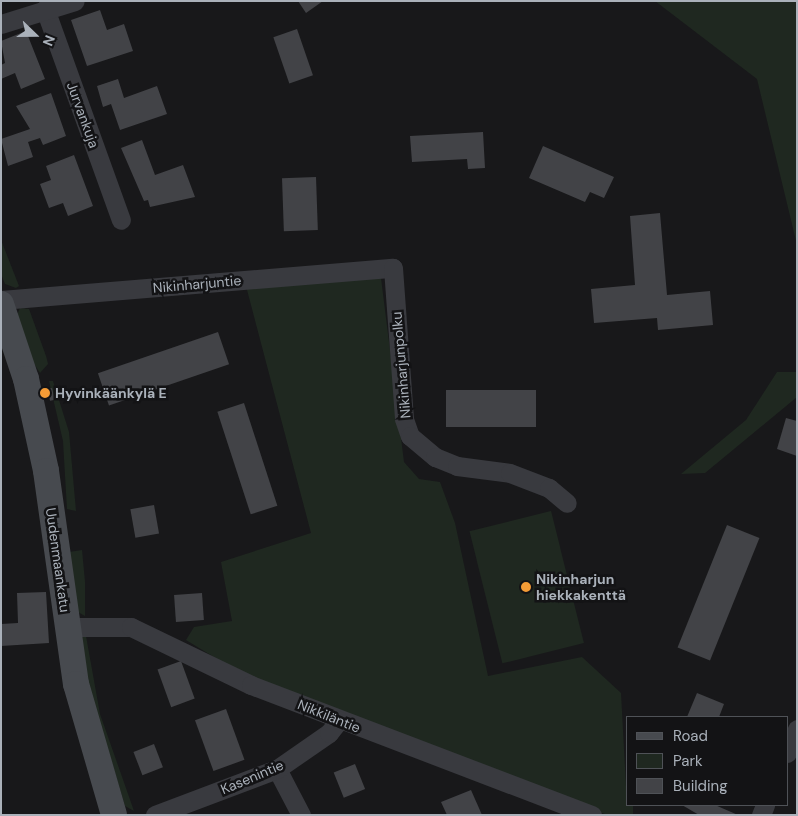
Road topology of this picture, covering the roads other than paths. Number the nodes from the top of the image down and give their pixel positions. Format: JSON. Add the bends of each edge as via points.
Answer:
{"nodes":[{"id":1,"x":75,"y":1,"type":"edge"},
{"id":2,"x":45,"y":9,"type":"junction"},
{"id":3,"x":1,"y":24,"type":"edge"},
{"id":4,"x":121,"y":220,"type":"dead end"},
{"id":5,"x":393,"y":268,"type":"joint"},
{"id":6,"x":1,"y":300,"type":"edge"},
{"id":7,"x":1,"y":304,"type":"edge"},
{"id":8,"x":567,"y":503,"type":"dead end"},
{"id":9,"x":68,"y":627,"type":"junction"},
{"id":10,"x":339,"y":720,"type":"junction"},
{"id":11,"x":797,"y":729,"type":"edge"},
{"id":12,"x":788,"y":751,"type":"edge"},
{"id":13,"x":277,"y":769,"type":"junction"},
{"id":14,"x":114,"y":815,"type":"edge"},
{"id":15,"x":155,"y":815,"type":"edge"},
{"id":16,"x":301,"y":815,"type":"edge"},
{"id":17,"x":592,"y":815,"type":"edge"}],
"edges":[{"from":1,"to":2,"type":"street"},
{"from":2,"to":3,"type":"street"},
{"from":2,"to":4,"type":"street","name":"Jurvankuja"},
{"from":5,"to":6,"type":"street","name":"Nikinharjuntie"},
{"from":5,"to":8,"type":"street","name":"Nikinharjunpolku","via":[[404,419],[410,436],[434,457],[457,466],[510,473],[549,488]]},
{"from":7,"to":9,"type":"main road","name":"Uudenmaankatu","via":[[26,379],[44,462]]},
{"from":9,"to":10,"type":"street","name":"Nikkiläntie","via":[[131,627],[251,685]]},
{"from":9,"to":14,"type":"main road","name":"Uudenmaankatu","via":[[81,703]]},
{"from":10,"to":13,"type":"street","name":"Kasenintie","via":[[322,738]]},
{"from":10,"to":17,"type":"street","name":"Nikkiläntie"},
{"from":11,"to":12,"type":"street"},
{"from":13,"to":15,"type":"street","name":"Kasenintie"},
{"from":13,"to":16,"type":"street"}]}
